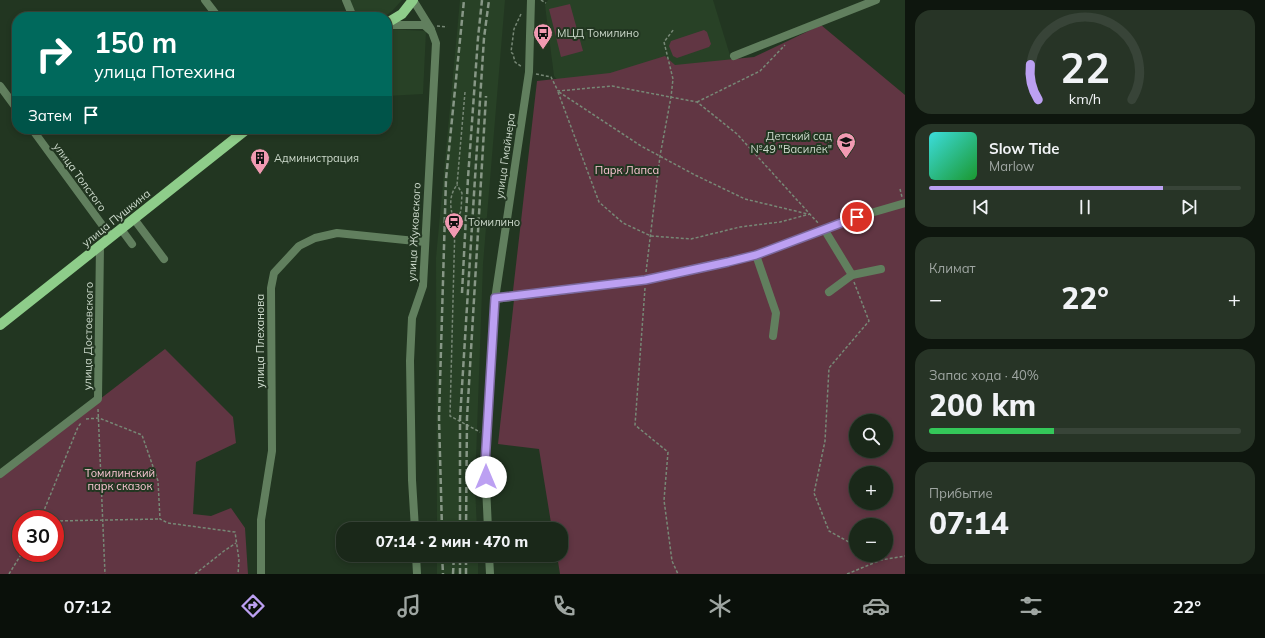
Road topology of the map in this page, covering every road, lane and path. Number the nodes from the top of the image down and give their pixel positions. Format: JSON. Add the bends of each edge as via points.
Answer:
{"nodes":[{"id":1,"x":205,"y":0,"type":"edge"},
{"id":2,"x":346,"y":0,"type":"edge"},
{"id":3,"x":413,"y":0,"type":"edge"},
{"id":4,"x":541,"y":0,"type":"edge"},
{"id":5,"x":876,"y":0,"type":"edge"},
{"id":6,"x":531,"y":1,"type":"edge"},
{"id":7,"x":546,"y":3,"type":"dead end"},
{"id":8,"x":214,"y":12,"type":"edge"},
{"id":9,"x":351,"y":12,"type":"edge"},
{"id":10,"x":521,"y":14,"type":"dead end"},
{"id":11,"x":392,"y":21,"type":"edge"},
{"id":12,"x":392,"y":24,"type":"edge"},
{"id":13,"x":448,"y":27,"type":"dead end"},
{"id":14,"x":435,"y":29,"type":"junction"},
{"id":15,"x":674,"y":29,"type":"dead end"},
{"id":16,"x":787,"y":43,"type":"dead end"},
{"id":17,"x":734,"y":56,"type":"dead end"},
{"id":18,"x":529,"y":72,"type":"junction"},
{"id":19,"x":0,"y":86,"type":"edge"},
{"id":20,"x":558,"y":91,"type":"junction"},
{"id":21,"x":465,"y":92,"type":"dead end"},
{"id":22,"x":671,"y":97,"type":"junction"},
{"id":23,"x":12,"y":102,"type":"edge"},
{"id":24,"x":697,"y":102,"type":"junction"},
{"id":25,"x":36,"y":134,"type":"edge"},
{"id":26,"x":241,"y":134,"type":"edge"},
{"id":27,"x":660,"y":156,"type":"junction"},
{"id":28,"x":457,"y":184,"type":"junction"},
{"id":29,"x":905,"y":202,"type":"edge"},
{"id":30,"x":810,"y":214,"type":"junction"},
{"id":31,"x":134,"y":219,"type":"junction"},
{"id":32,"x":455,"y":223,"type":"junction"},
{"id":33,"x":120,"y":229,"type":"junction"},
{"id":34,"x":824,"y":229,"type":"junction"},
{"id":35,"x":651,"y":236,"type":"junction"},
{"id":36,"x":111,"y":237,"type":"junction"},
{"id":37,"x":425,"y":242,"type":"junction"},
{"id":38,"x":132,"y":244,"type":"dead end"},
{"id":39,"x":100,"y":245,"type":"junction"},
{"id":40,"x":756,"y":255,"type":"junction"},
{"id":41,"x":164,"y":258,"type":"dead end"},
{"id":42,"x":881,"y":269,"type":"dead end"},
{"id":43,"x":852,"y":275,"type":"junction"},
{"id":44,"x":645,"y":280,"type":"junction"},
{"id":45,"x":829,"y":292,"type":"dead end"},
{"id":46,"x":495,"y":298,"type":"junction"},
{"id":47,"x":0,"y":326,"type":"edge"},
{"id":48,"x":774,"y":336,"type":"dead end"},
{"id":49,"x":98,"y":400,"type":"junction"},
{"id":50,"x":99,"y":418,"type":"junction"},
{"id":51,"x":487,"y":436,"type":"junction"},
{"id":52,"x":0,"y":474,"type":"edge"},
{"id":53,"x":45,"y":510,"type":"edge"},
{"id":54,"x":160,"y":519,"type":"junction"},
{"id":55,"x":103,"y":520,"type":"junction"},
{"id":56,"x":64,"y":521,"type":"edge"},
{"id":57,"x":415,"y":522,"type":"edge"},
{"id":58,"x":488,"y":522,"type":"edge"},
{"id":59,"x":849,"y":542,"type":"edge"},
{"id":60,"x":236,"y":543,"type":"junction"},
{"id":61,"x":905,"y":556,"type":"edge"},
{"id":62,"x":893,"y":558,"type":"edge"},
{"id":63,"x":16,"y":562,"type":"edge"},
{"id":64,"x":416,"y":562,"type":"edge"},
{"id":65,"x":489,"y":562,"type":"edge"},
{"id":66,"x":876,"y":562,"type":"edge"},
{"id":67,"x":9,"y":574,"type":"edge"},
{"id":68,"x":105,"y":574,"type":"edge"},
{"id":69,"x":195,"y":574,"type":"edge"},
{"id":70,"x":238,"y":574,"type":"edge"},
{"id":71,"x":261,"y":574,"type":"edge"},
{"id":72,"x":417,"y":574,"type":"edge"},
{"id":73,"x":490,"y":574,"type":"edge"},
{"id":74,"x":678,"y":574,"type":"edge"},
{"id":75,"x":847,"y":574,"type":"edge"}],
"edges":[{"from":1,"to":8,"type":"street"},
{"from":2,"to":9,"type":"street"},
{"from":3,"to":11,"type":"main road","via":[[402,14]]},
{"from":3,"to":14,"type":"street","name":"улица Жуковского"},
{"from":4,"to":7,"type":"path"},
{"from":5,"to":17,"type":"street"},
{"from":6,"to":18,"type":"street","name":"улица Гмайнера"},
{"from":10,"to":18,"type":"path","via":[[514,29],[510,52],[515,62]]},
{"from":12,"to":14,"type":"street","via":[[424,25]]},
{"from":13,"to":14,"type":"path"},
{"from":14,"to":37,"type":"street","name":"улица Жуковского"},
{"from":15,"to":22,"type":"path","via":[[664,42],[673,78]]},
{"from":16,"to":24,"type":"path","via":[[760,71]]},
{"from":18,"to":20,"type":"path","via":[[551,77]]},
{"from":18,"to":46,"type":"street","name":"улица Гмайнера"},
{"from":19,"to":23,"type":"street"},
{"from":20,"to":22,"type":"path","via":[[612,86]]},
{"from":20,"to":27,"type":"path"},
{"from":20,"to":35,"type":"path","via":[[599,202],[623,223]]},
{"from":21,"to":28,"type":"path"},
{"from":22,"to":24,"type":"path"},
{"from":22,"to":27,"type":"path"},
{"from":24,"to":30,"type":"path","via":[[736,134]]},
{"from":25,"to":36,"type":"street","name":"улица Толстого"},
{"from":26,"to":31,"type":"main road","name":"улица Пушкина"},
{"from":27,"to":30,"type":"path","via":[[695,176],[745,199]]},
{"from":27,"to":35,"type":"path"},
{"from":28,"to":32,"type":"path","via":[[452,192],[451,205]]},
{"from":28,"to":32,"type":"path","via":[[462,193],[461,211]]},
{"from":29,"to":34,"type":"street"},
{"from":30,"to":34,"type":"path"},
{"from":30,"to":35,"type":"path","via":[[780,222],[740,226],[691,240]]},
{"from":31,"to":33,"type":"main road","name":"улица Пушкина"},
{"from":31,"to":41,"type":"street"},
{"from":32,"to":51,"type":"path","via":[[450,416]]},
{"from":33,"to":36,"type":"main road","name":"улица Пушкина"},
{"from":33,"to":38,"type":"street"},
{"from":34,"to":40,"type":"street"},
{"from":34,"to":43,"type":"street"},
{"from":35,"to":44,"type":"path"},
{"from":36,"to":39,"type":"main road","name":"улица Пушкина"},
{"from":37,"to":57,"type":"street","name":"улица Жуковского","via":[[423,286],[412,318],[410,361]]},
{"from":37,"to":71,"type":"street","name":"улица Плеханова","via":[[337,233],[315,238],[299,246],[274,273],[271,288],[272,451],[261,520]]},
{"from":39,"to":47,"type":"main road","name":"улица Пушкина"},
{"from":39,"to":49,"type":"street","name":"улица Достоевского"},
{"from":40,"to":44,"type":"street"},
{"from":40,"to":48,"type":"street","via":[[776,313]]},
{"from":42,"to":43,"type":"street"},
{"from":43,"to":45,"type":"street"},
{"from":43,"to":59,"type":"path","via":[[869,321],[829,368],[825,442],[814,493],[829,531]]},
{"from":44,"to":46,"type":"street"},
{"from":44,"to":74,"type":"path","via":[[635,425],[668,452],[664,500],[672,561]]},
{"from":46,"to":51,"type":"street","name":"улица Гмайнера"},
{"from":49,"to":50,"type":"path"},
{"from":49,"to":52,"type":"street","name":"улица Достоевского"},
{"from":50,"to":53,"type":"path","via":[[84,420],[78,427]]},
{"from":50,"to":54,"type":"path","via":[[142,435],[158,481]]},
{"from":50,"to":55,"type":"path"},
{"from":51,"to":58,"type":"street","name":"улица Гмайнера","via":[[485,464]]},
{"from":54,"to":55,"type":"path"},
{"from":54,"to":60,"type":"path","via":[[168,523],[234,532]]},
{"from":55,"to":56,"type":"path"},
{"from":55,"to":68,"type":"path"},
{"from":60,"to":69,"type":"path"},
{"from":60,"to":70,"type":"path"},
{"from":61,"to":62,"type":"path"},
{"from":63,"to":67,"type":"path"},
{"from":64,"to":72,"type":"street"},
{"from":65,"to":73,"type":"street"},
{"from":66,"to":75,"type":"path"}]}
